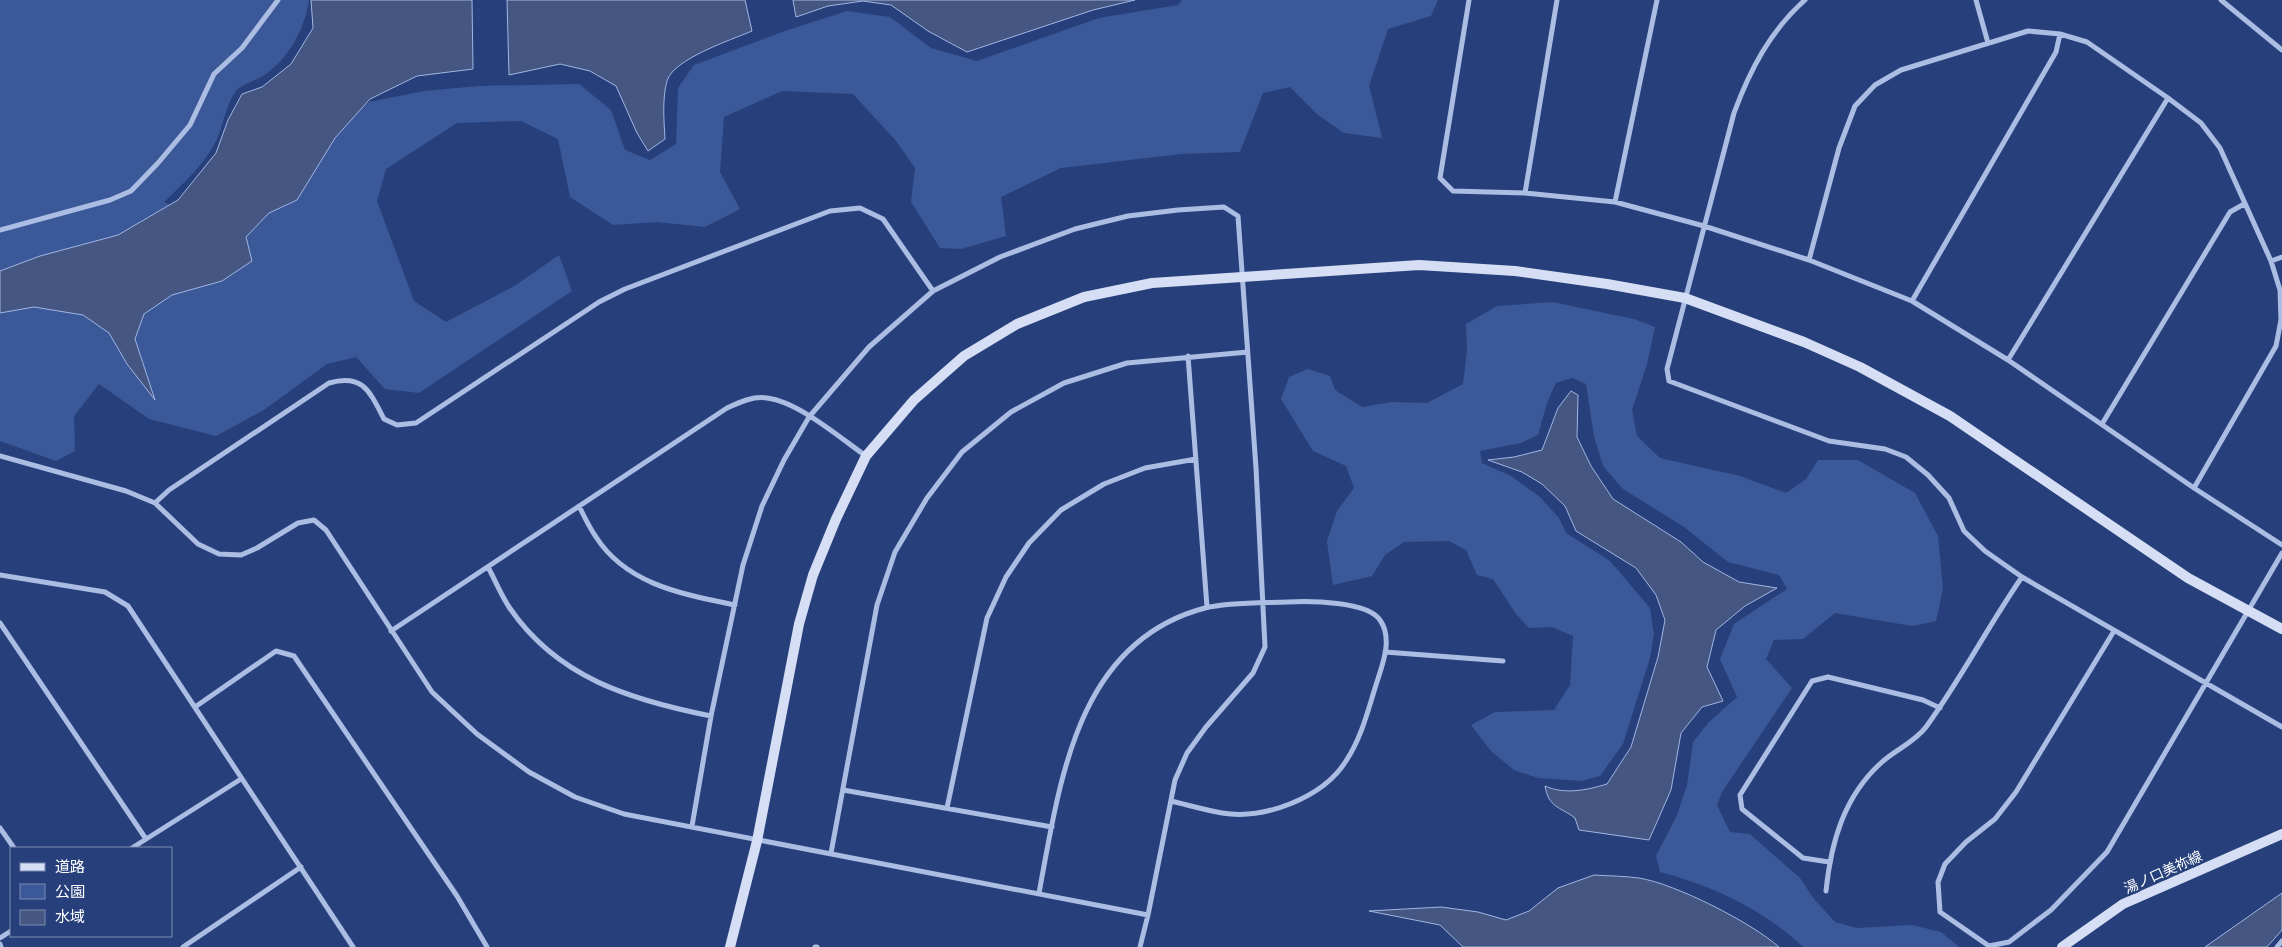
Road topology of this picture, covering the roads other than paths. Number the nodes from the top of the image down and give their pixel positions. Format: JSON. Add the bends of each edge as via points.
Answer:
{"nodes":[{"id":1,"x":278,"y":0,"type":"edge"},
{"id":2,"x":1469,"y":0,"type":"edge"},
{"id":3,"x":1557,"y":0,"type":"edge"},
{"id":4,"x":1657,"y":0,"type":"edge"},
{"id":5,"x":1805,"y":0,"type":"edge"},
{"id":6,"x":1976,"y":0,"type":"edge"},
{"id":7,"x":2221,"y":0,"type":"edge"},
{"id":8,"x":2060,"y":34,"type":"junction"},
{"id":9,"x":1988,"y":43,"type":"junction"},
{"id":10,"x":2282,"y":50,"type":"edge"},
{"id":11,"x":2168,"y":98,"type":"junction"},
{"id":12,"x":1525,"y":193,"type":"junction"},
{"id":13,"x":1615,"y":202,"type":"junction"},
{"id":14,"x":2244,"y":204,"type":"junction"},
{"id":15,"x":1704,"y":226,"type":"junction"},
{"id":16,"x":0,"y":230,"type":"edge"},
{"id":17,"x":2282,"y":257,"type":"edge"},
{"id":18,"x":1809,"y":260,"type":"junction"},
{"id":19,"x":2271,"y":261,"type":"junction"},
{"id":20,"x":1242,"y":276,"type":"junction"},
{"id":21,"x":933,"y":291,"type":"junction"},
{"id":22,"x":1686,"y":298,"type":"junction"},
{"id":23,"x":1912,"y":301,"type":"junction"},
{"id":24,"x":1248,"y":352,"type":"junction"},
{"id":25,"x":1188,"y":356,"type":"junction"},
{"id":26,"x":2008,"y":360,"type":"junction"},
{"id":27,"x":809,"y":417,"type":"junction"},
{"id":28,"x":2102,"y":424,"type":"junction"},
{"id":29,"x":0,"y":456,"type":"edge"},
{"id":30,"x":866,"y":456,"type":"junction"},
{"id":31,"x":1196,"y":459,"type":"junction"},
{"id":32,"x":2194,"y":488,"type":"junction"},
{"id":33,"x":155,"y":503,"type":"junction"},
{"id":34,"x":579,"y":506,"type":"junction"},
{"id":35,"x":2282,"y":545,"type":"edge"},
{"id":36,"x":2282,"y":552,"type":"edge"},
{"id":37,"x":488,"y":567,"type":"junction"},
{"id":38,"x":0,"y":575,"type":"edge"},
{"id":39,"x":2022,"y":577,"type":"junction"},
{"id":40,"x":1264,"y":603,"type":"junction"},
{"id":41,"x":735,"y":605,"type":"junction"},
{"id":42,"x":1207,"y":607,"type":"junction"},
{"id":43,"x":2249,"y":611,"type":"junction"},
{"id":44,"x":0,"y":623,"type":"edge"},
{"id":45,"x":2282,"y":629,"type":"edge"},
{"id":46,"x":391,"y":630,"type":"junction"},
{"id":47,"x":2114,"y":631,"type":"junction"},
{"id":48,"x":1385,"y":652,"type":"junction"},
{"id":49,"x":1503,"y":661,"type":"dead end"},
{"id":50,"x":2207,"y":682,"type":"junction"},
{"id":51,"x":195,"y":707,"type":"junction"},
{"id":52,"x":1940,"y":708,"type":"junction"},
{"id":53,"x":711,"y":716,"type":"junction"},
{"id":54,"x":2282,"y":727,"type":"edge"},
{"id":55,"x":241,"y":779,"type":"junction"},
{"id":56,"x":843,"y":790,"type":"junction"},
{"id":57,"x":1171,"y":801,"type":"junction"},
{"id":58,"x":947,"y":808,"type":"junction"},
{"id":59,"x":692,"y":826,"type":"junction"},
{"id":60,"x":1052,"y":827,"type":"junction"},
{"id":61,"x":0,"y":828,"type":"edge"},
{"id":62,"x":2282,"y":834,"type":"edge"},
{"id":63,"x":146,"y":839,"type":"junction"},
{"id":64,"x":757,"y":841,"type":"junction"},
{"id":65,"x":13,"y":847,"type":"edge"},
{"id":66,"x":134,"y":847,"type":"edge"},
{"id":67,"x":831,"y":853,"type":"junction"},
{"id":68,"x":1829,"y":862,"type":"junction"},
{"id":69,"x":301,"y":867,"type":"junction"},
{"id":70,"x":1826,"y":891,"type":"dead end"},
{"id":71,"x":1039,"y":893,"type":"junction"},
{"id":72,"x":1148,"y":915,"type":"junction"},
{"id":73,"x":2282,"y":941,"type":"edge"},
{"id":74,"x":183,"y":947,"type":"edge"},
{"id":75,"x":353,"y":947,"type":"edge"},
{"id":76,"x":487,"y":947,"type":"edge"},
{"id":77,"x":730,"y":947,"type":"edge"},
{"id":78,"x":1140,"y":947,"type":"edge"},
{"id":79,"x":2062,"y":947,"type":"edge"},
{"id":80,"x":2276,"y":947,"type":"edge"}],
"edges":[{"from":1,"to":16,"type":"street","via":[[242,48],[214,74],[190,125],[131,190],[110,200]]},
{"from":2,"to":12,"type":"street","via":[[1440,178],[1454,190]]},
{"from":3,"to":12,"type":"street"},
{"from":4,"to":13,"type":"street"},
{"from":5,"to":15,"type":"street","via":[[1767,43],[1748,75],[1734,113]]},
{"from":6,"to":9,"type":"street"},
{"from":7,"to":10,"type":"street"},
{"from":8,"to":9,"type":"street","via":[[2028,31]]},
{"from":8,"to":11,"type":"street","via":[[2087,42]]},
{"from":8,"to":23,"type":"street","via":[[2056,52]]},
{"from":9,"to":18,"type":"street","via":[[1900,70],[1875,85],[1855,106],[1839,148]]},
{"from":11,"to":14,"type":"street","via":[[2201,123],[2220,148]]},
{"from":11,"to":26,"type":"street"},
{"from":12,"to":13,"type":"street"},
{"from":13,"to":15,"type":"street"},
{"from":14,"to":19,"type":"street"},
{"from":14,"to":28,"type":"street","via":[[2230,212]]},
{"from":15,"to":18,"type":"street"},
{"from":15,"to":22,"type":"street"},
{"from":17,"to":19,"type":"street"},
{"from":18,"to":23,"type":"street"},
{"from":19,"to":32,"type":"street","via":[[2280,290],[2281,320],[2276,346]]},
{"from":20,"to":21,"type":"street","via":[[1238,216],[1224,207],[1128,216],[1075,229],[1000,257]]},
{"from":20,"to":22,"type":"street","via":[[1419,266],[1516,271]]},
{"from":20,"to":24,"type":"street"},
{"from":20,"to":30,"type":"street","via":[[1152,283],[1084,297],[1017,324],[964,356],[914,400]]},
{"from":21,"to":27,"type":"street","via":[[869,347]]},
{"from":21,"to":33,"type":"street","via":[[883,219],[860,208],[830,211],[625,289],[599,302],[416,423],[397,424],[384,419],[371,393],[359,382],[340,380],[329,383],[169,490]]},
{"from":22,"to":39,"type":"street","via":[[1667,369],[1669,381],[1829,441],[1884,449],[1906,457],[1949,498],[1964,531],[1985,551]]},
{"from":22,"to":43,"type":"street","via":[[1820,349],[1950,416],[2188,578]]},
{"from":23,"to":26,"type":"street"},
{"from":24,"to":25,"type":"street"},
{"from":24,"to":40,"type":"street"},
{"from":25,"to":31,"type":"street"},
{"from":25,"to":56,"type":"street","via":[[1127,363],[1064,383],[1011,412],[962,452],[926,498],[895,552],[877,605]]},
{"from":26,"to":28,"type":"street"},
{"from":27,"to":30,"type":"street"},
{"from":27,"to":34,"type":"street","via":[[782,401],[748,399],[727,408]]},
{"from":27,"to":41,"type":"street","via":[[762,506],[743,565]]},
{"from":28,"to":32,"type":"street"},
{"from":29,"to":33,"type":"street","via":[[126,491]]},
{"from":30,"to":64,"type":"street","via":[[812,575],[799,624]]},
{"from":31,"to":42,"type":"street"},
{"from":31,"to":58,"type":"street","via":[[1145,468],[1104,484],[1061,510],[1029,543],[1006,577],[987,618]]},
{"from":32,"to":35,"type":"street"},
{"from":33,"to":46,"type":"street","via":[[198,544],[219,554],[241,555],[298,523],[314,520],[326,530]]},
{"from":34,"to":37,"type":"street"},
{"from":34,"to":41,"type":"street","via":[[596,538],[619,562],[644,580],[676,593]]},
{"from":36,"to":43,"type":"street"},
{"from":37,"to":46,"type":"street"},
{"from":37,"to":53,"type":"street","via":[[509,607],[537,640],[567,665],[607,687],[657,705]]},
{"from":38,"to":51,"type":"street","via":[[105,592],[128,606]]},
{"from":39,"to":47,"type":"street"},
{"from":39,"to":52,"type":"street"},
{"from":40,"to":42,"type":"street"},
{"from":40,"to":48,"type":"street","via":[[1315,601],[1370,610],[1381,621],[1386,636]]},
{"from":40,"to":57,"type":"street","via":[[1266,647],[1254,673],[1187,753]]},
{"from":41,"to":53,"type":"street"},
{"from":42,"to":60,"type":"street","via":[[1172,619],[1139,639],[1112,669],[1083,714],[1069,752]]},
{"from":43,"to":45,"type":"street"},
{"from":43,"to":50,"type":"street"},
{"from":44,"to":63,"type":"street"},
{"from":46,"to":59,"type":"street","via":[[432,692],[477,734],[529,772],[583,800],[624,814]]},
{"from":47,"to":50,"type":"street"},
{"from":47,"to":50,"type":"street","via":[[2016,792],[1995,819],[1945,864],[1938,882],[1940,912],[1989,946],[2009,942],[2052,910],[2108,852]]},
{"from":48,"to":49,"type":"street"},
{"from":48,"to":57,"type":"street","via":[[1362,733],[1345,764],[1320,787],[1290,805],[1256,813],[1224,814]]},
{"from":50,"to":54,"type":"street"},
{"from":51,"to":55,"type":"street"},
{"from":51,"to":76,"type":"street","via":[[276,652],[294,656],[457,896]]},
{"from":52,"to":68,"type":"street","via":[[1922,733],[1882,762],[1857,789],[1839,822]]},
{"from":52,"to":68,"type":"street","via":[[1923,700],[1828,677],[1812,681],[1740,795],[1742,809],[1802,858]]},
{"from":53,"to":59,"type":"street"},
{"from":55,"to":63,"type":"street"},
{"from":55,"to":69,"type":"street"},
{"from":56,"to":58,"type":"street"},
{"from":56,"to":67,"type":"street"},
{"from":57,"to":72,"type":"street"},
{"from":58,"to":60,"type":"street"},
{"from":59,"to":64,"type":"street"},
{"from":60,"to":71,"type":"street"},
{"from":61,"to":65,"type":"street"},
{"from":62,"to":79,"type":"street","name":"湯ノ口美祢線","via":[[2123,904]]},
{"from":63,"to":66,"type":"street"},
{"from":64,"to":67,"type":"street"},
{"from":64,"to":77,"type":"street"},
{"from":67,"to":71,"type":"street"},
{"from":68,"to":70,"type":"street"},
{"from":69,"to":74,"type":"street"},
{"from":69,"to":75,"type":"street"},
{"from":71,"to":72,"type":"street"},
{"from":72,"to":78,"type":"street"},
{"from":73,"to":80,"type":"street"}]}
